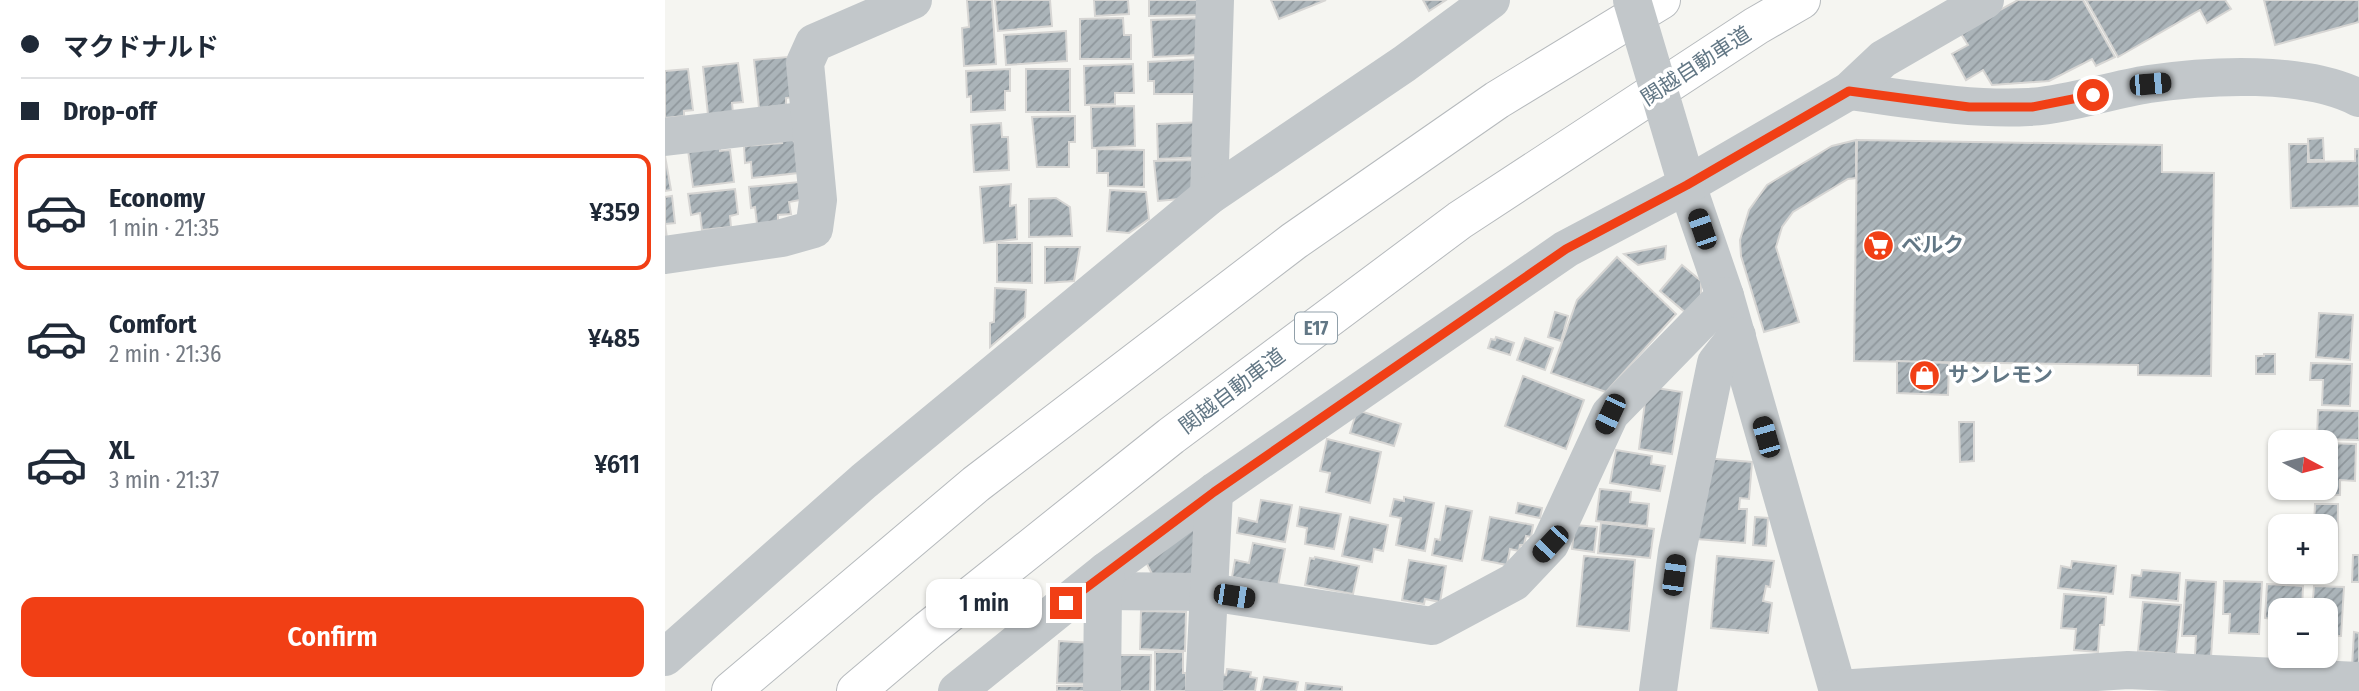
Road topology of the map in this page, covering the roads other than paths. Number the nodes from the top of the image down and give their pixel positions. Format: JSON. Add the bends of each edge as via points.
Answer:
{"nodes":[{"id":1,"x":913,"y":0,"type":"edge"},
{"id":2,"x":1215,"y":0,"type":"edge"},
{"id":3,"x":1491,"y":0,"type":"edge"},
{"id":4,"x":1632,"y":0,"type":"edge"},
{"id":5,"x":1661,"y":0,"type":"edge"},
{"id":6,"x":1801,"y":0,"type":"edge"},
{"id":7,"x":1985,"y":0,"type":"edge"},
{"id":8,"x":1849,"y":91,"type":"junction"},
{"id":9,"x":2359,"y":98,"type":"edge"},
{"id":10,"x":810,"y":120,"type":"junction"},
{"id":11,"x":665,"y":138,"type":"edge"},
{"id":12,"x":1687,"y":185,"type":"junction"},
{"id":13,"x":1209,"y":196,"type":"junction"},
{"id":14,"x":665,"y":255,"type":"edge"},
{"id":15,"x":1725,"y":296,"type":"junction"},
{"id":16,"x":1737,"y":336,"type":"junction"},
{"id":17,"x":1214,"y":492,"type":"junction"},
{"id":18,"x":1105,"y":581,"type":"junction"},
{"id":19,"x":1209,"y":592,"type":"junction"},
{"id":20,"x":665,"y":657,"type":"edge"},
{"id":21,"x":2359,"y":681,"type":"edge"},
{"id":22,"x":1838,"y":690,"type":"edge"},
{"id":23,"x":731,"y":691,"type":"edge"},
{"id":24,"x":856,"y":691,"type":"edge"},
{"id":25,"x":957,"y":691,"type":"edge"},
{"id":26,"x":1102,"y":691,"type":"edge"},
{"id":27,"x":1204,"y":691,"type":"edge"},
{"id":28,"x":1658,"y":691,"type":"edge"}],
"edges":[{"from":1,"to":10,"type":"street","via":[[814,43],[805,63]]},
{"from":2,"to":13,"type":"street"},
{"from":3,"to":13,"type":"street"},
{"from":4,"to":12,"type":"street","bridge":true},
{"from":5,"to":23,"type":"highway","via":[[1497,100],[1294,241],[976,484]]},
{"from":6,"to":24,"type":"highway","name":"関越自動車道","number":"E17","via":[[1459,220],[1171,436]]},
{"from":7,"to":8,"type":"street","via":[[1883,59]]},
{"from":8,"to":9,"type":"street","via":[[1969,107],[2032,107],[2150,84],[2233,77],[2287,79],[2342,89]]},
{"from":8,"to":12,"type":"street"},
{"from":10,"to":11,"type":"street"},
{"from":10,"to":14,"type":"street","via":[[818,200],[814,229]]},
{"from":12,"to":15,"type":"street"},
{"from":12,"to":17,"type":"street","via":[[1566,249]]},
{"from":13,"to":20,"type":"street","via":[[864,481]]},
{"from":15,"to":16,"type":"street"},
{"from":15,"to":19,"type":"street","via":[[1610,414],[1550,544],[1514,582],[1432,626]]},
{"from":16,"to":22,"type":"street"},
{"from":16,"to":28,"type":"street","via":[[1716,363],[1677,552]]},
{"from":17,"to":18,"type":"street"},
{"from":17,"to":19,"type":"street"},
{"from":18,"to":19,"type":"street"},
{"from":18,"to":25,"type":"street"},
{"from":18,"to":26,"type":"street"},
{"from":19,"to":27,"type":"street"},
{"from":21,"to":22,"type":"street","via":[[2128,670]]}]}
